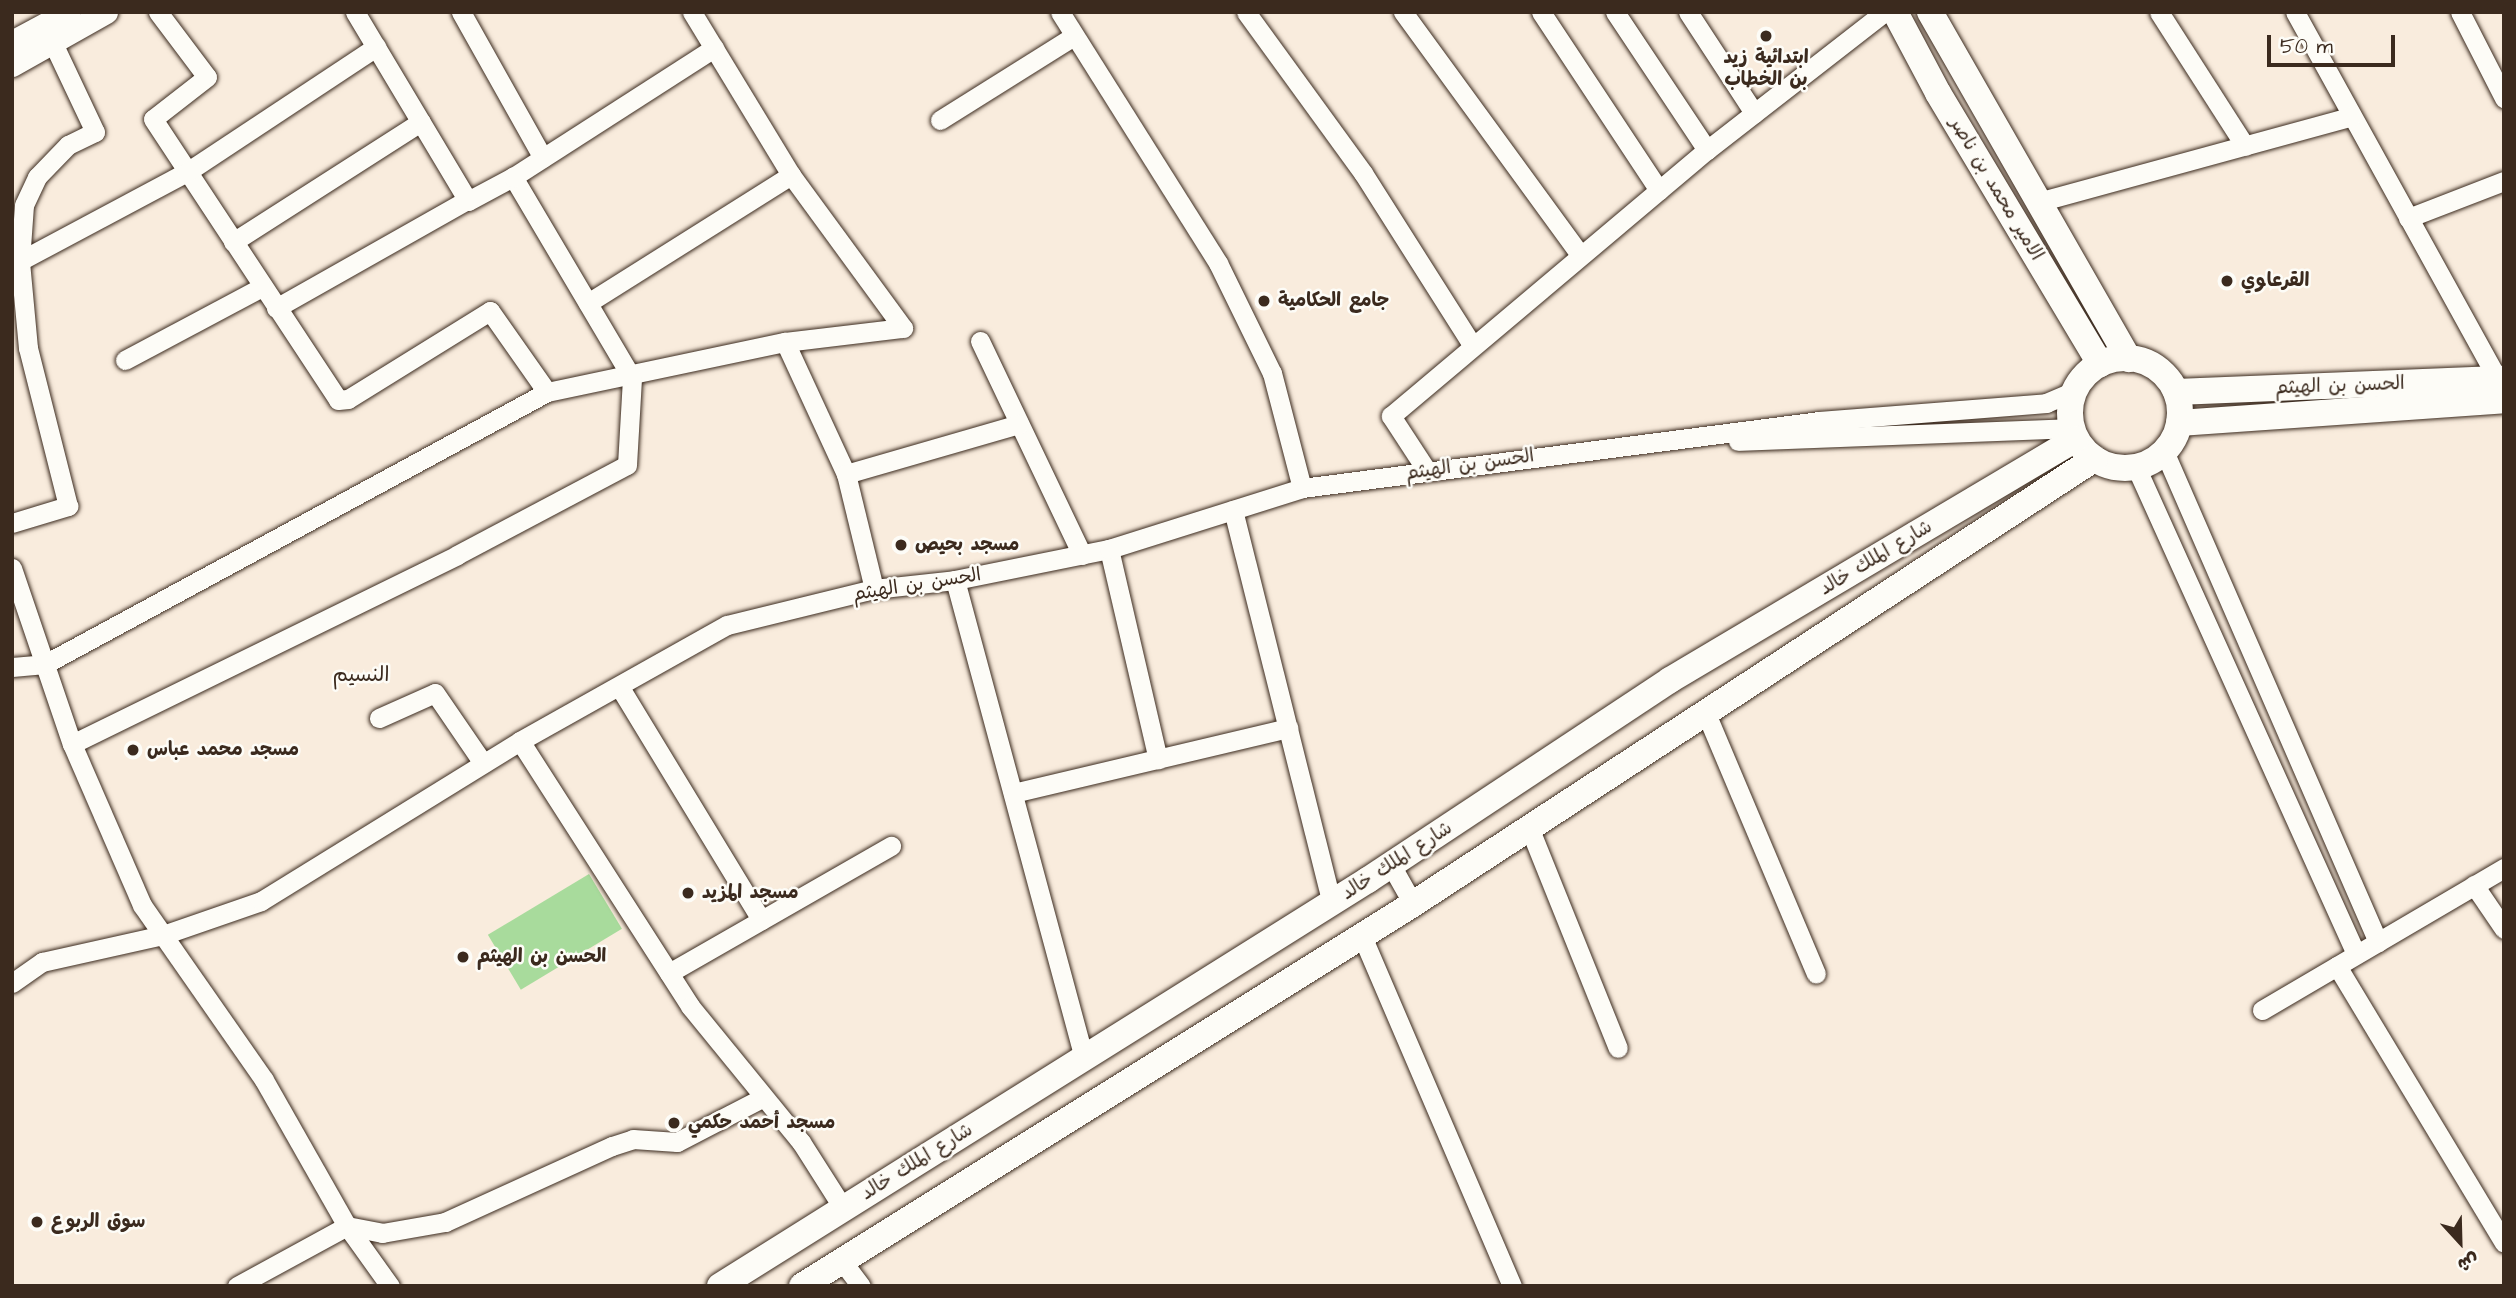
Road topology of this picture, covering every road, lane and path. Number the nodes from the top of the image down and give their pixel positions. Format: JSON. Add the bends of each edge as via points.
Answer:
{"nodes":[{"id":1,"x":68,"y":12,"type":"edge"},
{"id":2,"x":106,"y":12,"type":"edge"},
{"id":3,"x":158,"y":12,"type":"edge"},
{"id":4,"x":355,"y":12,"type":"edge"},
{"id":5,"x":461,"y":12,"type":"edge"},
{"id":6,"x":1060,"y":12,"type":"edge"},
{"id":7,"x":1246,"y":12,"type":"edge"},
{"id":8,"x":1403,"y":12,"type":"edge"},
{"id":9,"x":1541,"y":12,"type":"edge"},
{"id":10,"x":1615,"y":12,"type":"edge"},
{"id":11,"x":1688,"y":12,"type":"edge"},
{"id":12,"x":1884,"y":12,"type":"edge"},
{"id":13,"x":1895,"y":12,"type":"edge"},
{"id":14,"x":1930,"y":12,"type":"edge"},
{"id":15,"x":2160,"y":12,"type":"edge"},
{"id":16,"x":2295,"y":12,"type":"edge"},
{"id":17,"x":2460,"y":12,"type":"edge"},
{"id":18,"x":694,"y":13,"type":"edge"},
{"id":19,"x":1074,"y":36,"type":"junction"},
{"id":20,"x":12,"y":42,"type":"edge"},
{"id":21,"x":53,"y":43,"type":"junction"},
{"id":22,"x":376,"y":47,"type":"junction"},
{"id":23,"x":714,"y":48,"type":"junction"},
{"id":24,"x":12,"y":65,"type":"edge"},
{"id":25,"x":2504,"y":98,"type":"edge"},
{"id":26,"x":1754,"y":113,"type":"junction"},
{"id":27,"x":2353,"y":116,"type":"junction"},
{"id":28,"x":940,"y":120,"type":"dead end"},
{"id":29,"x":421,"y":122,"type":"junction"},
{"id":30,"x":2245,"y":146,"type":"junction"},
{"id":31,"x":1707,"y":150,"type":"junction"},
{"id":32,"x":543,"y":158,"type":"junction"},
{"id":33,"x":187,"y":172,"type":"junction"},
{"id":34,"x":791,"y":176,"type":"junction"},
{"id":35,"x":513,"y":177,"type":"junction"},
{"id":36,"x":2504,"y":181,"type":"edge"},
{"id":37,"x":1659,"y":190,"type":"junction"},
{"id":38,"x":467,"y":200,"type":"junction"},
{"id":39,"x":2042,"y":201,"type":"junction"},
{"id":40,"x":2409,"y":218,"type":"junction"},
{"id":41,"x":233,"y":242,"type":"junction"},
{"id":42,"x":1580,"y":255,"type":"junction"},
{"id":43,"x":20,"y":261,"type":"junction"},
{"id":44,"x":262,"y":287,"type":"junction"},
{"id":45,"x":588,"y":303,"type":"junction"},
{"id":46,"x":276,"y":309,"type":"junction"},
{"id":47,"x":980,"y":341,"type":"dead end"},
{"id":48,"x":785,"y":342,"type":"junction"},
{"id":49,"x":1472,"y":345,"type":"junction"},
{"id":50,"x":2129,"y":359,"type":"junction"},
{"id":51,"x":125,"y":360,"type":"dead end"},
{"id":52,"x":2100,"y":364,"type":"junction"},
{"id":53,"x":632,"y":378,"type":"junction"},
{"id":54,"x":2502,"y":386,"type":"edge"},
{"id":55,"x":2074,"y":391,"type":"junction"},
{"id":56,"x":547,"y":392,"type":"junction"},
{"id":57,"x":2176,"y":393,"type":"junction"},
{"id":58,"x":1019,"y":424,"type":"junction"},
{"id":59,"x":2179,"y":424,"type":"junction"},
{"id":60,"x":2074,"y":434,"type":"junction"},
{"id":61,"x":1650,"y":440,"type":"junction"},
{"id":62,"x":2164,"y":451,"type":"junction"},
{"id":63,"x":2094,"y":458,"type":"junction"},
{"id":64,"x":2136,"y":467,"type":"junction"},
{"id":65,"x":1427,"y":471,"type":"junction"},
{"id":66,"x":846,"y":474,"type":"junction"},
{"id":67,"x":1302,"y":488,"type":"junction"},
{"id":68,"x":1233,"y":510,"type":"junction"},
{"id":69,"x":12,"y":523,"type":"edge"},
{"id":70,"x":1109,"y":549,"type":"junction"},
{"id":71,"x":1082,"y":555,"type":"junction"},
{"id":72,"x":12,"y":568,"type":"edge"},
{"id":73,"x":955,"y":580,"type":"junction"},
{"id":74,"x":873,"y":589,"type":"junction"},
{"id":75,"x":45,"y":664,"type":"junction"},
{"id":76,"x":12,"y":667,"type":"edge"},
{"id":77,"x":619,"y":686,"type":"junction"},
{"id":78,"x":1705,"y":711,"type":"junction"},
{"id":79,"x":379,"y":718,"type":"dead end"},
{"id":80,"x":1288,"y":728,"type":"junction"},
{"id":81,"x":520,"y":741,"type":"junction"},
{"id":82,"x":72,"y":744,"type":"junction"},
{"id":83,"x":1158,"y":759,"type":"junction"},
{"id":84,"x":483,"y":763,"type":"junction"},
{"id":85,"x":1013,"y":793,"type":"junction"},
{"id":86,"x":1529,"y":827,"type":"junction"},
{"id":87,"x":891,"y":846,"type":"dead end"},
{"id":88,"x":1391,"y":865,"type":"junction"},
{"id":89,"x":2504,"y":868,"type":"edge"},
{"id":90,"x":2474,"y":885,"type":"junction"},
{"id":91,"x":1332,"y":903,"type":"junction"},
{"id":92,"x":1413,"y":904,"type":"junction"},
{"id":93,"x":761,"y":920,"type":"junction"},
{"id":94,"x":2504,"y":929,"type":"edge"},
{"id":95,"x":163,"y":935,"type":"junction"},
{"id":96,"x":1362,"y":936,"type":"junction"},
{"id":97,"x":2378,"y":942,"type":"junction"},
{"id":98,"x":2356,"y":954,"type":"junction"},
{"id":99,"x":2337,"y":966,"type":"junction"},
{"id":100,"x":669,"y":973,"type":"junction"},
{"id":101,"x":1816,"y":974,"type":"dead end"},
{"id":102,"x":12,"y":983,"type":"edge"},
{"id":103,"x":2262,"y":1010,"type":"dead end"},
{"id":104,"x":1618,"y":1048,"type":"dead end"},
{"id":105,"x":1084,"y":1057,"type":"junction"},
{"id":106,"x":762,"y":1098,"type":"junction"},
{"id":107,"x":843,"y":1208,"type":"junction"},
{"id":108,"x":2498,"y":1221,"type":"edge"},
{"id":109,"x":347,"y":1226,"type":"junction"},
{"id":110,"x":2504,"y":1243,"type":"edge"},
{"id":111,"x":842,"y":1261,"type":"junction"},
{"id":112,"x":237,"y":1286,"type":"edge"},
{"id":113,"x":390,"y":1286,"type":"edge"},
{"id":114,"x":720,"y":1286,"type":"edge"},
{"id":115,"x":802,"y":1286,"type":"edge"},
{"id":116,"x":861,"y":1286,"type":"edge"},
{"id":117,"x":1512,"y":1286,"type":"edge"}],
"edges":[{"from":1,"to":20,"type":"street"},
{"from":2,"to":21,"type":"street"},
{"from":3,"to":33,"type":"street","via":[[206,77],[153,120]]},
{"from":4,"to":22,"type":"street"},
{"from":5,"to":32,"type":"street"},
{"from":6,"to":19,"type":"street"},
{"from":7,"to":49,"type":"street","via":[[1363,173]]},
{"from":8,"to":42,"type":"street"},
{"from":9,"to":37,"type":"street"},
{"from":10,"to":31,"type":"street"},
{"from":11,"to":26,"type":"street"},
{"from":12,"to":26,"type":"street"},
{"from":13,"to":52,"type":"main road","name":"الامير محمد بن ناصر","via":[[1938,93]]},
{"from":14,"to":39,"type":"main road","name":"الامير محمد بن ناصر","via":[[1964,78]]},
{"from":15,"to":30,"type":"street"},
{"from":16,"to":27,"type":"street"},
{"from":17,"to":25,"type":"street"},
{"from":18,"to":23,"type":"street"},
{"from":19,"to":28,"type":"street"},
{"from":19,"to":67,"type":"street","via":[[1218,262],[1272,373]]},
{"from":21,"to":24,"type":"street"},
{"from":21,"to":43,"type":"street","via":[[95,132],[68,145],[37,177],[24,205]]},
{"from":22,"to":29,"type":"street"},
{"from":22,"to":33,"type":"street"},
{"from":23,"to":32,"type":"street"},
{"from":23,"to":34,"type":"street"},
{"from":26,"to":31,"type":"street"},
{"from":27,"to":30,"type":"street"},
{"from":27,"to":40,"type":"street"},
{"from":29,"to":38,"type":"street"},
{"from":29,"to":41,"type":"street"},
{"from":30,"to":39,"type":"street"},
{"from":31,"to":37,"type":"street"},
{"from":32,"to":35,"type":"street"},
{"from":33,"to":41,"type":"street"},
{"from":33,"to":43,"type":"street"},
{"from":34,"to":45,"type":"street"},
{"from":34,"to":48,"type":"street","via":[[903,328]]},
{"from":35,"to":38,"type":"street"},
{"from":35,"to":45,"type":"street"},
{"from":36,"to":40,"type":"street"},
{"from":37,"to":42,"type":"street"},
{"from":38,"to":46,"type":"street"},
{"from":39,"to":50,"type":"main road","name":"الامير محمد بن ناصر"},
{"from":40,"to":54,"type":"street"},
{"from":41,"to":44,"type":"street"},
{"from":42,"to":49,"type":"street"},
{"from":43,"to":69,"type":"street","via":[[28,348],[68,506]]},
{"from":44,"to":46,"type":"street"},
{"from":44,"to":51,"type":"street"},
{"from":45,"to":53,"type":"street"},
{"from":46,"to":56,"type":"street","via":[[338,400],[348,399],[490,311]]},
{"from":47,"to":58,"type":"street"},
{"from":48,"to":53,"type":"street"},
{"from":48,"to":66,"type":"street"},
{"from":49,"to":65,"type":"street","via":[[1391,416]]},
{"from":50,"to":52,"type":"main road"},
{"from":50,"to":57,"type":"main road","via":[[2156,368]]},
{"from":52,"to":55,"type":"main road"},
{"from":53,"to":56,"type":"street"},
{"from":53,"to":82,"type":"street","via":[[627,465],[457,555]]},
{"from":54,"to":57,"type":"main road","name":"الحسن بن الهيثم"},
{"from":54,"to":59,"type":"main road","name":"الحسن بن الهيثم"},
{"from":55,"to":60,"type":"main road"},
{"from":55,"to":61,"type":"street","name":"الحسن بن الهيثم","via":[[2046,403]]},
{"from":56,"to":75,"type":"street"},
{"from":57,"to":59,"type":"main road"},
{"from":58,"to":66,"type":"street"},
{"from":58,"to":71,"type":"street"},
{"from":59,"to":62,"type":"main road"},
{"from":60,"to":61,"type":"street","name":"الحسن بن الهيثم"},
{"from":60,"to":63,"type":"main road"},
{"from":60,"to":88,"type":"main road","name":"شارع الملك خالد","via":[[1670,680]]},
{"from":61,"to":65,"type":"street","name":"الحسن بن الهيثم"},
{"from":62,"to":64,"type":"main road"},
{"from":62,"to":97,"type":"street"},
{"from":63,"to":64,"type":"main road","via":[[2114,467]]},
{"from":63,"to":78,"type":"main road","name":"شارع الملك خالد"},
{"from":64,"to":98,"type":"street"},
{"from":65,"to":67,"type":"street","name":"الحسن بن الهيثم"},
{"from":66,"to":74,"type":"street"},
{"from":67,"to":68,"type":"street","name":"الحسن بن الهيثم"},
{"from":68,"to":70,"type":"street","name":"الحسن بن الهيثم"},
{"from":68,"to":80,"type":"street"},
{"from":70,"to":71,"type":"street","name":"الحسن بن الهيثم"},
{"from":70,"to":83,"type":"street"},
{"from":71,"to":73,"type":"street","name":"الحسن بن الهيثم"},
{"from":72,"to":75,"type":"street"},
{"from":73,"to":74,"type":"street","name":"الحسن بن الهيثم"},
{"from":73,"to":85,"type":"street"},
{"from":74,"to":77,"type":"street","name":"الحسن بن الهيثم","via":[[727,625]]},
{"from":75,"to":76,"type":"street"},
{"from":75,"to":82,"type":"street"},
{"from":77,"to":81,"type":"street","name":"الحسن بن الهيثم"},
{"from":77,"to":93,"type":"street"},
{"from":78,"to":86,"type":"main road","name":"شارع الملك خالد"},
{"from":78,"to":101,"type":"street"},
{"from":79,"to":84,"type":"street","via":[[435,693]]},
{"from":80,"to":83,"type":"street"},
{"from":80,"to":91,"type":"street"},
{"from":81,"to":84,"type":"street","name":"الحسن بن الهيثم"},
{"from":81,"to":100,"type":"street"},
{"from":82,"to":95,"type":"street","via":[[142,905]]},
{"from":83,"to":85,"type":"street"},
{"from":84,"to":95,"type":"street","name":"الحسن بن الهيثم","via":[[261,901]]},
{"from":85,"to":105,"type":"street"},
{"from":86,"to":92,"type":"main road","name":"شارع الملك خالد"},
{"from":86,"to":104,"type":"street"},
{"from":87,"to":93,"type":"street"},
{"from":88,"to":91,"type":"main road","name":"شارع الملك خالد"},
{"from":88,"to":92,"type":"street"},
{"from":89,"to":90,"type":"street"},
{"from":90,"to":94,"type":"street"},
{"from":90,"to":97,"type":"street"},
{"from":91,"to":105,"type":"main road","name":"شارع الملك خالد"},
{"from":92,"to":96,"type":"main road","name":"شارع الملك خالد"},
{"from":93,"to":100,"type":"street"},
{"from":95,"to":102,"type":"street","name":"الحسن بن الهيثم","via":[[42,962]]},
{"from":95,"to":109,"type":"street","via":[[264,1080]]},
{"from":96,"to":111,"type":"main road","name":"شارع الملك خالد"},
{"from":96,"to":117,"type":"street"},
{"from":97,"to":98,"type":"street"},
{"from":98,"to":99,"type":"street"},
{"from":99,"to":103,"type":"street"},
{"from":99,"to":108,"type":"street"},
{"from":100,"to":106,"type":"street"},
{"from":105,"to":107,"type":"main road","name":"شارع الملك خالد"},
{"from":106,"to":107,"type":"street","via":[[801,1142]]},
{"from":106,"to":109,"type":"street","via":[[677,1142],[633,1139],[612,1146],[445,1222],[382,1233]]},
{"from":107,"to":114,"type":"main road","name":"شارع الملك خالد"},
{"from":108,"to":110,"type":"street"},
{"from":109,"to":112,"type":"street"},
{"from":109,"to":113,"type":"street"},
{"from":111,"to":115,"type":"main road","name":"شارع الملك خالد"},
{"from":111,"to":116,"type":"street"}]}
